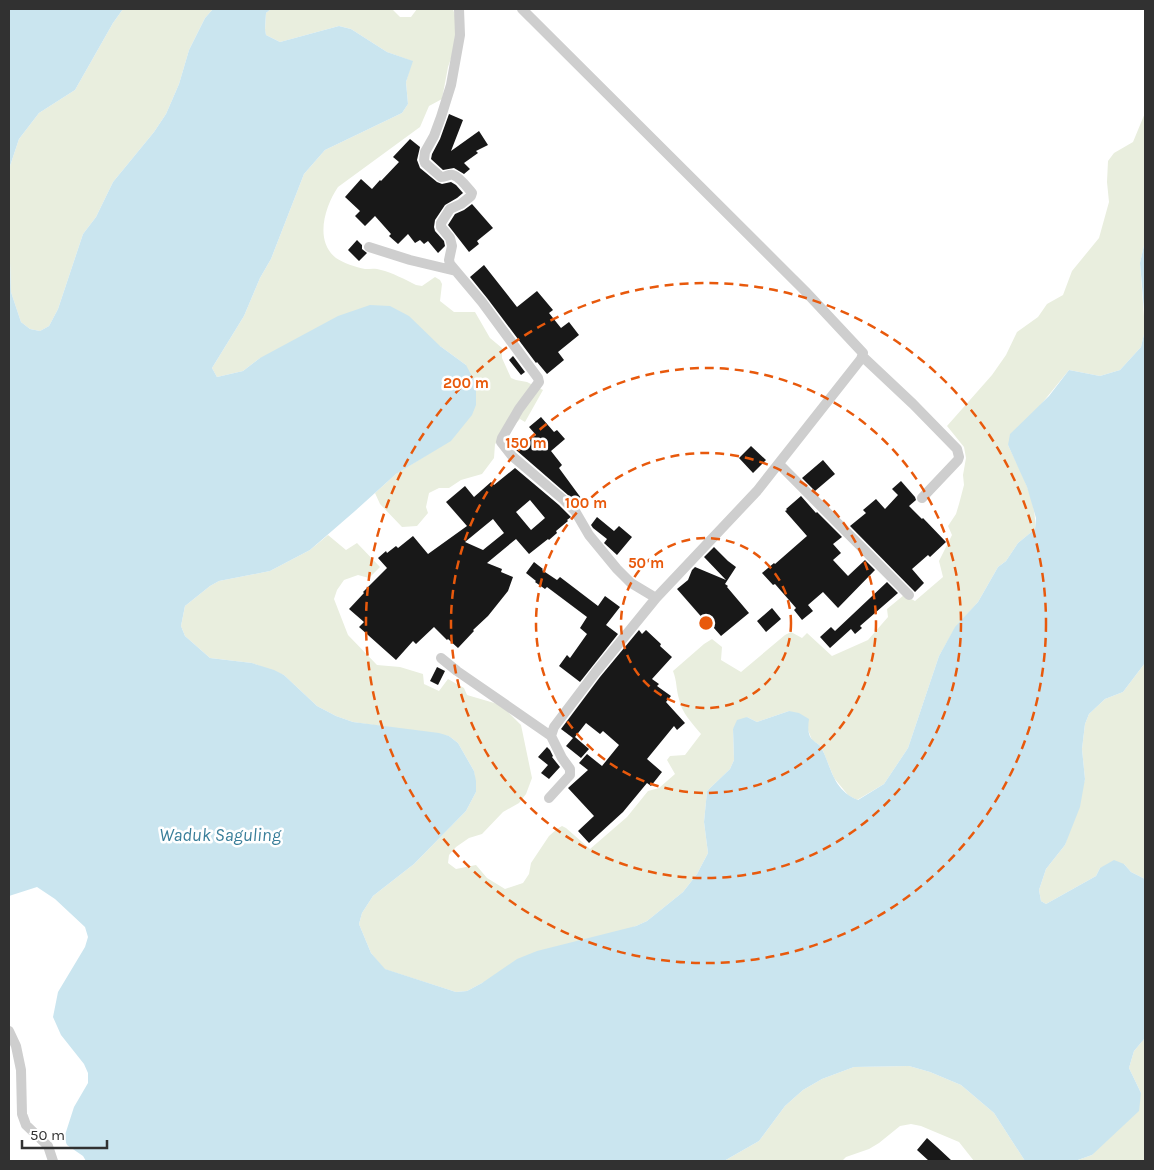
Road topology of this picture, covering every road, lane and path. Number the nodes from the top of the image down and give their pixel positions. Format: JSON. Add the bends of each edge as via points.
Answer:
{"nodes":[{"id":1,"x":459,"y":9,"type":"edge"},
{"id":2,"x":522,"y":9,"type":"edge"},
{"id":3,"x":369,"y":247,"type":"dead end"},
{"id":4,"x":456,"y":271,"type":"junction"},
{"id":5,"x":862,"y":356,"type":"junction"},
{"id":6,"x":778,"y":464,"type":"junction"},
{"id":7,"x":922,"y":498,"type":"dead end"},
{"id":8,"x":909,"y":595,"type":"dead end"},
{"id":9,"x":656,"y":598,"type":"junction"},
{"id":10,"x":441,"y":658,"type":"dead end"},
{"id":11,"x":551,"y":736,"type":"junction"},
{"id":12,"x":549,"y":798,"type":"dead end"},
{"id":13,"x":9,"y":1032,"type":"edge"},
{"id":14,"x":52,"y":1159,"type":"edge"}],
"edges":[{"from":1,"to":4,"type":"street","via":[[460,35],[451,85],[424,160],[441,177],[455,176],[472,192],[461,204],[450,209],[441,223],[450,238],[449,260]]},
{"from":2,"to":5,"type":"street","via":[[806,291],[859,348]]},
{"from":3,"to":4,"type":"street"},
{"from":4,"to":9,"type":"street","via":[[538,378],[539,382],[502,438],[502,444],[575,511],[589,535],[621,573]]},
{"from":5,"to":6,"type":"street"},
{"from":5,"to":7,"type":"street","via":[[957,449],[956,465]]},
{"from":6,"to":8,"type":"street"},
{"from":6,"to":9,"type":"street","via":[[757,491]]},
{"from":9,"to":11,"type":"street","via":[[595,673],[554,727]]},
{"from":10,"to":11,"type":"street"},
{"from":11,"to":12,"type":"street","via":[[570,769],[570,775]]},
{"from":13,"to":14,"type":"street","via":[[21,1070],[22,1114],[26,1125],[48,1146]]}]}
